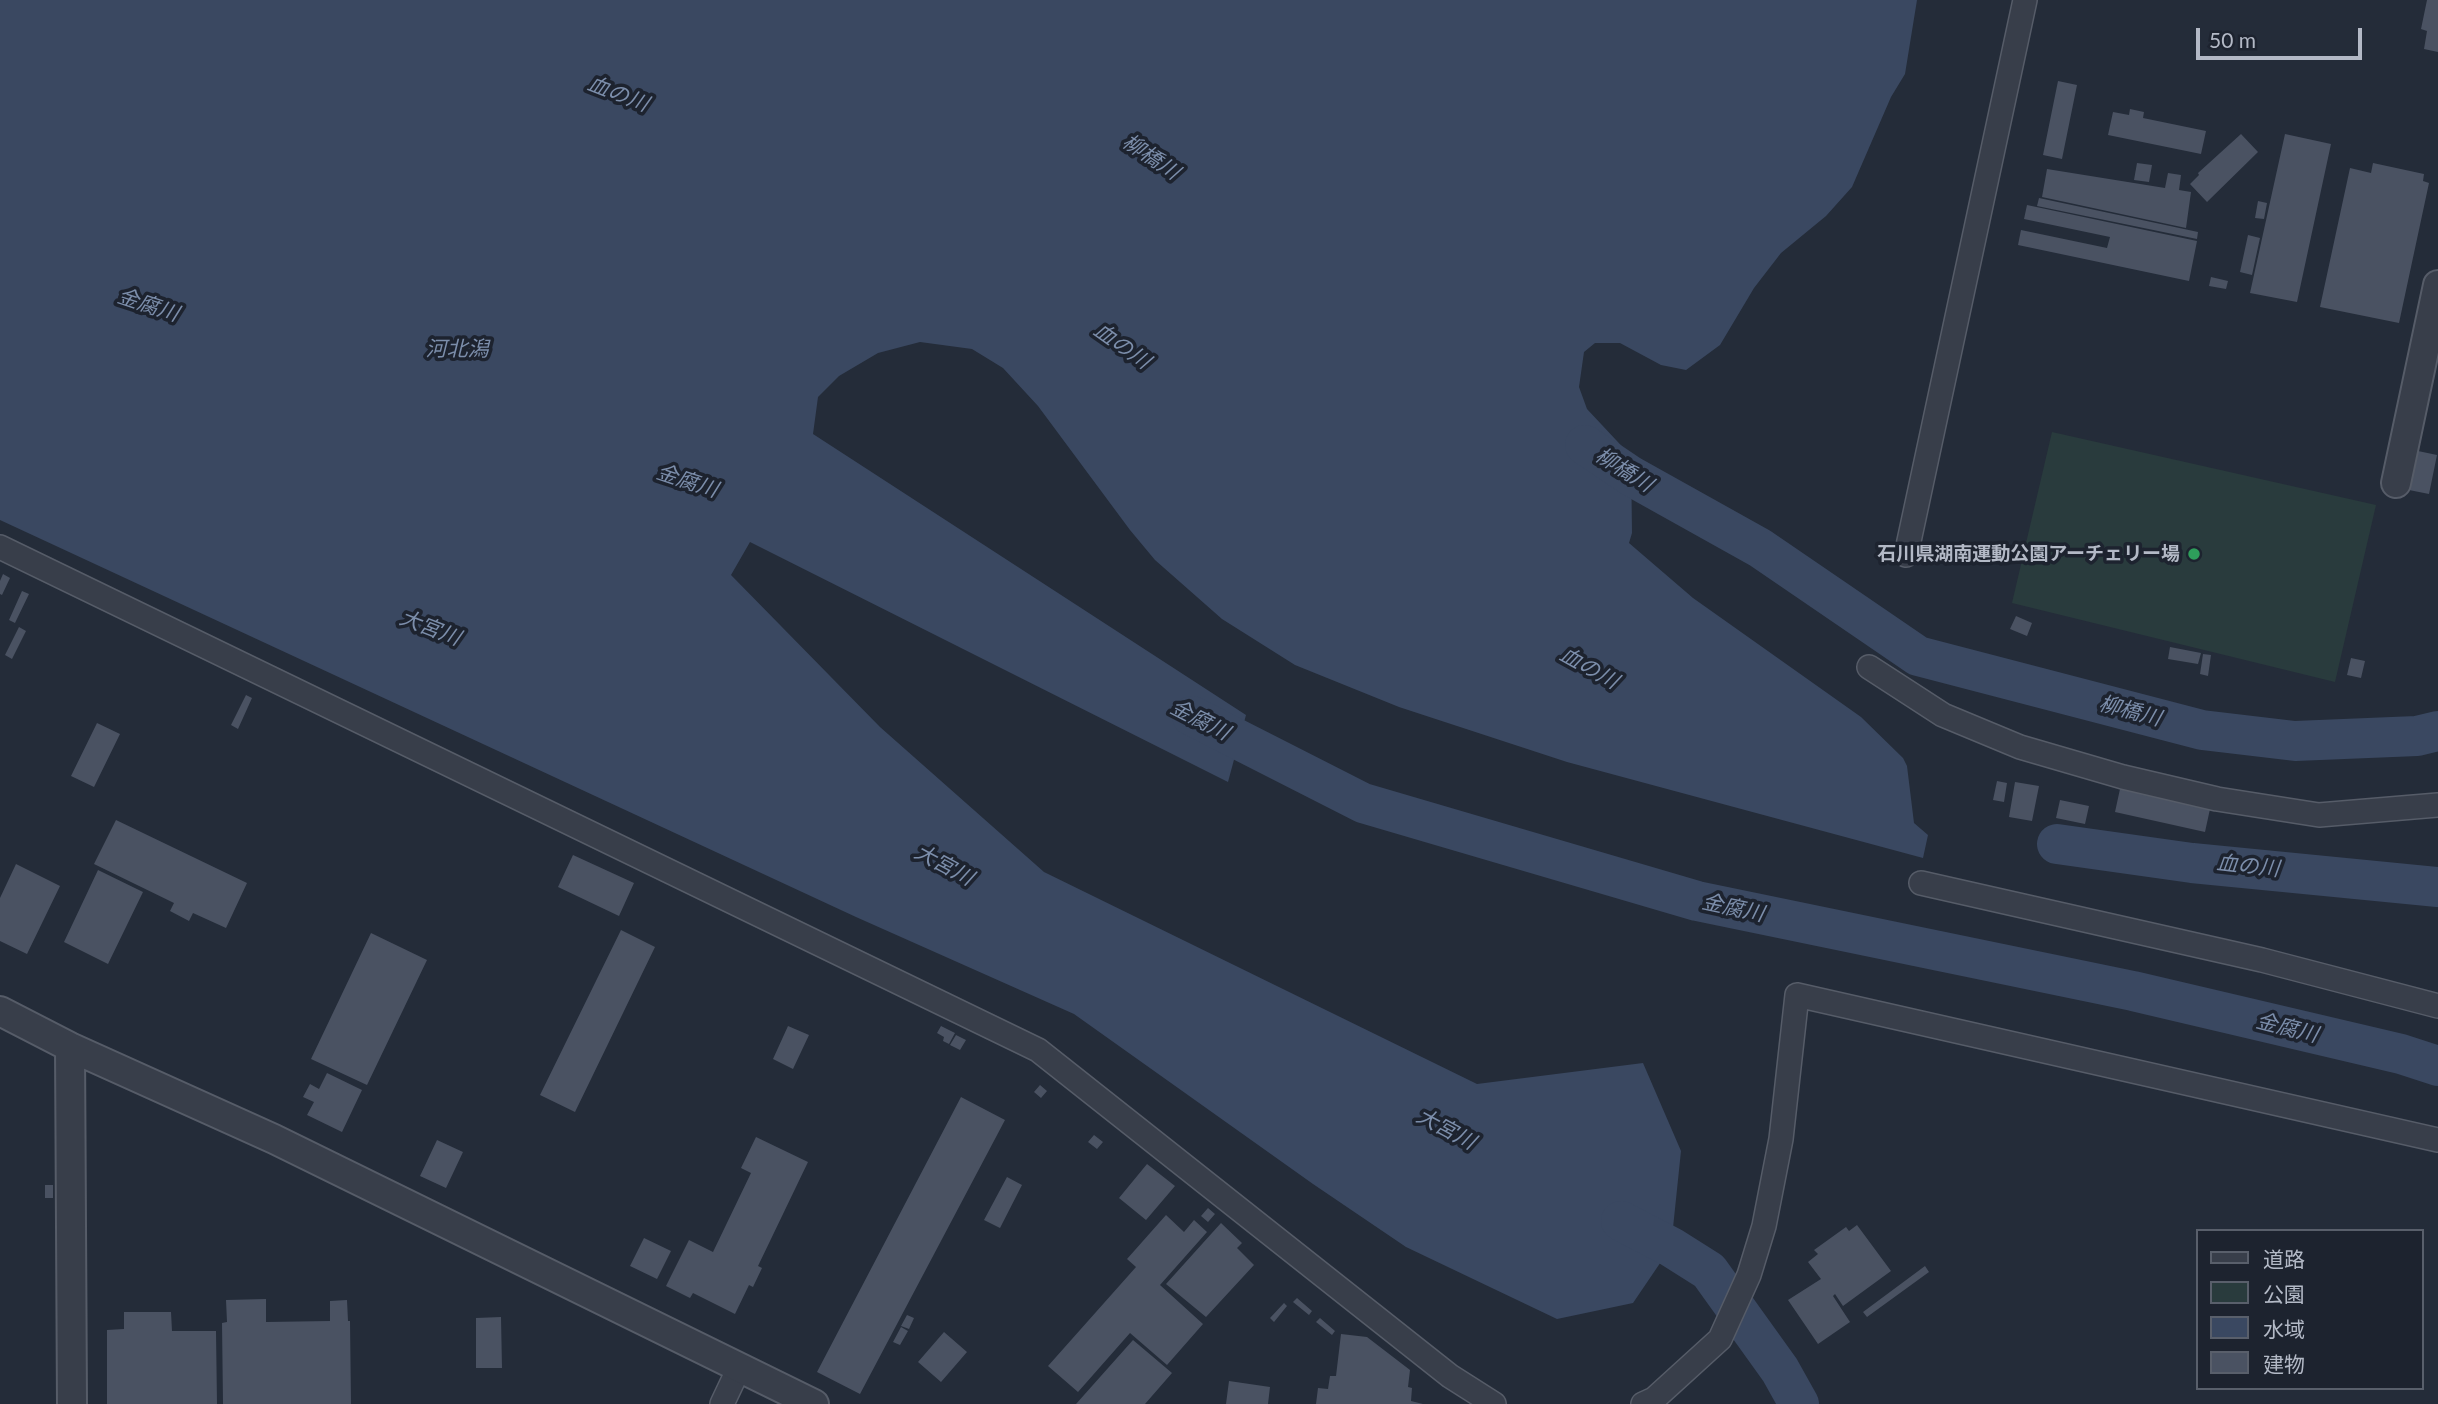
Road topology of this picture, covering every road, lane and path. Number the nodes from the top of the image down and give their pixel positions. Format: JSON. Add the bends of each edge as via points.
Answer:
{"nodes":[{"id":1,"x":2025,"y":0,"type":"edge"},
{"id":2,"x":2438,"y":285,"type":"edge"},
{"id":3,"x":2396,"y":483,"type":"dead end"},
{"id":4,"x":0,"y":547,"type":"edge"},
{"id":5,"x":1906,"y":555,"type":"dead end"},
{"id":6,"x":1869,"y":667,"type":"dead end"},
{"id":7,"x":2438,"y":805,"type":"edge"},
{"id":8,"x":1920,"y":883,"type":"dead end"},
{"id":9,"x":2438,"y":1006,"type":"edge"},
{"id":10,"x":0,"y":1011,"type":"edge"},
{"id":11,"x":70,"y":1047,"type":"junction"},
{"id":12,"x":2438,"y":1140,"type":"edge"},
{"id":13,"x":739,"y":1368,"type":"junction"},
{"id":14,"x":72,"y":1404,"type":"edge"},
{"id":15,"x":722,"y":1404,"type":"edge"},
{"id":16,"x":814,"y":1404,"type":"edge"},
{"id":17,"x":1494,"y":1404,"type":"edge"},
{"id":18,"x":1643,"y":1404,"type":"edge"}],
"edges":[{"from":1,"to":5,"type":"street"},
{"from":2,"to":3,"type":"street"},
{"from":4,"to":17,"type":"street","via":[[1038,1050],[1450,1376]]},
{"from":6,"to":7,"type":"street","via":[[1943,715],[2020,747],[2123,777],[2217,799],[2319,815]]},
{"from":8,"to":9,"type":"street","via":[[2262,960]]},
{"from":10,"to":11,"type":"street"},
{"from":11,"to":13,"type":"street","via":[[298,1151]]},
{"from":11,"to":14,"type":"street"},
{"from":12,"to":18,"type":"street","via":[[1797,995],[1781,1139],[1749,1275],[1720,1339]]},
{"from":13,"to":15,"type":"street"},
{"from":13,"to":16,"type":"street"}]}
